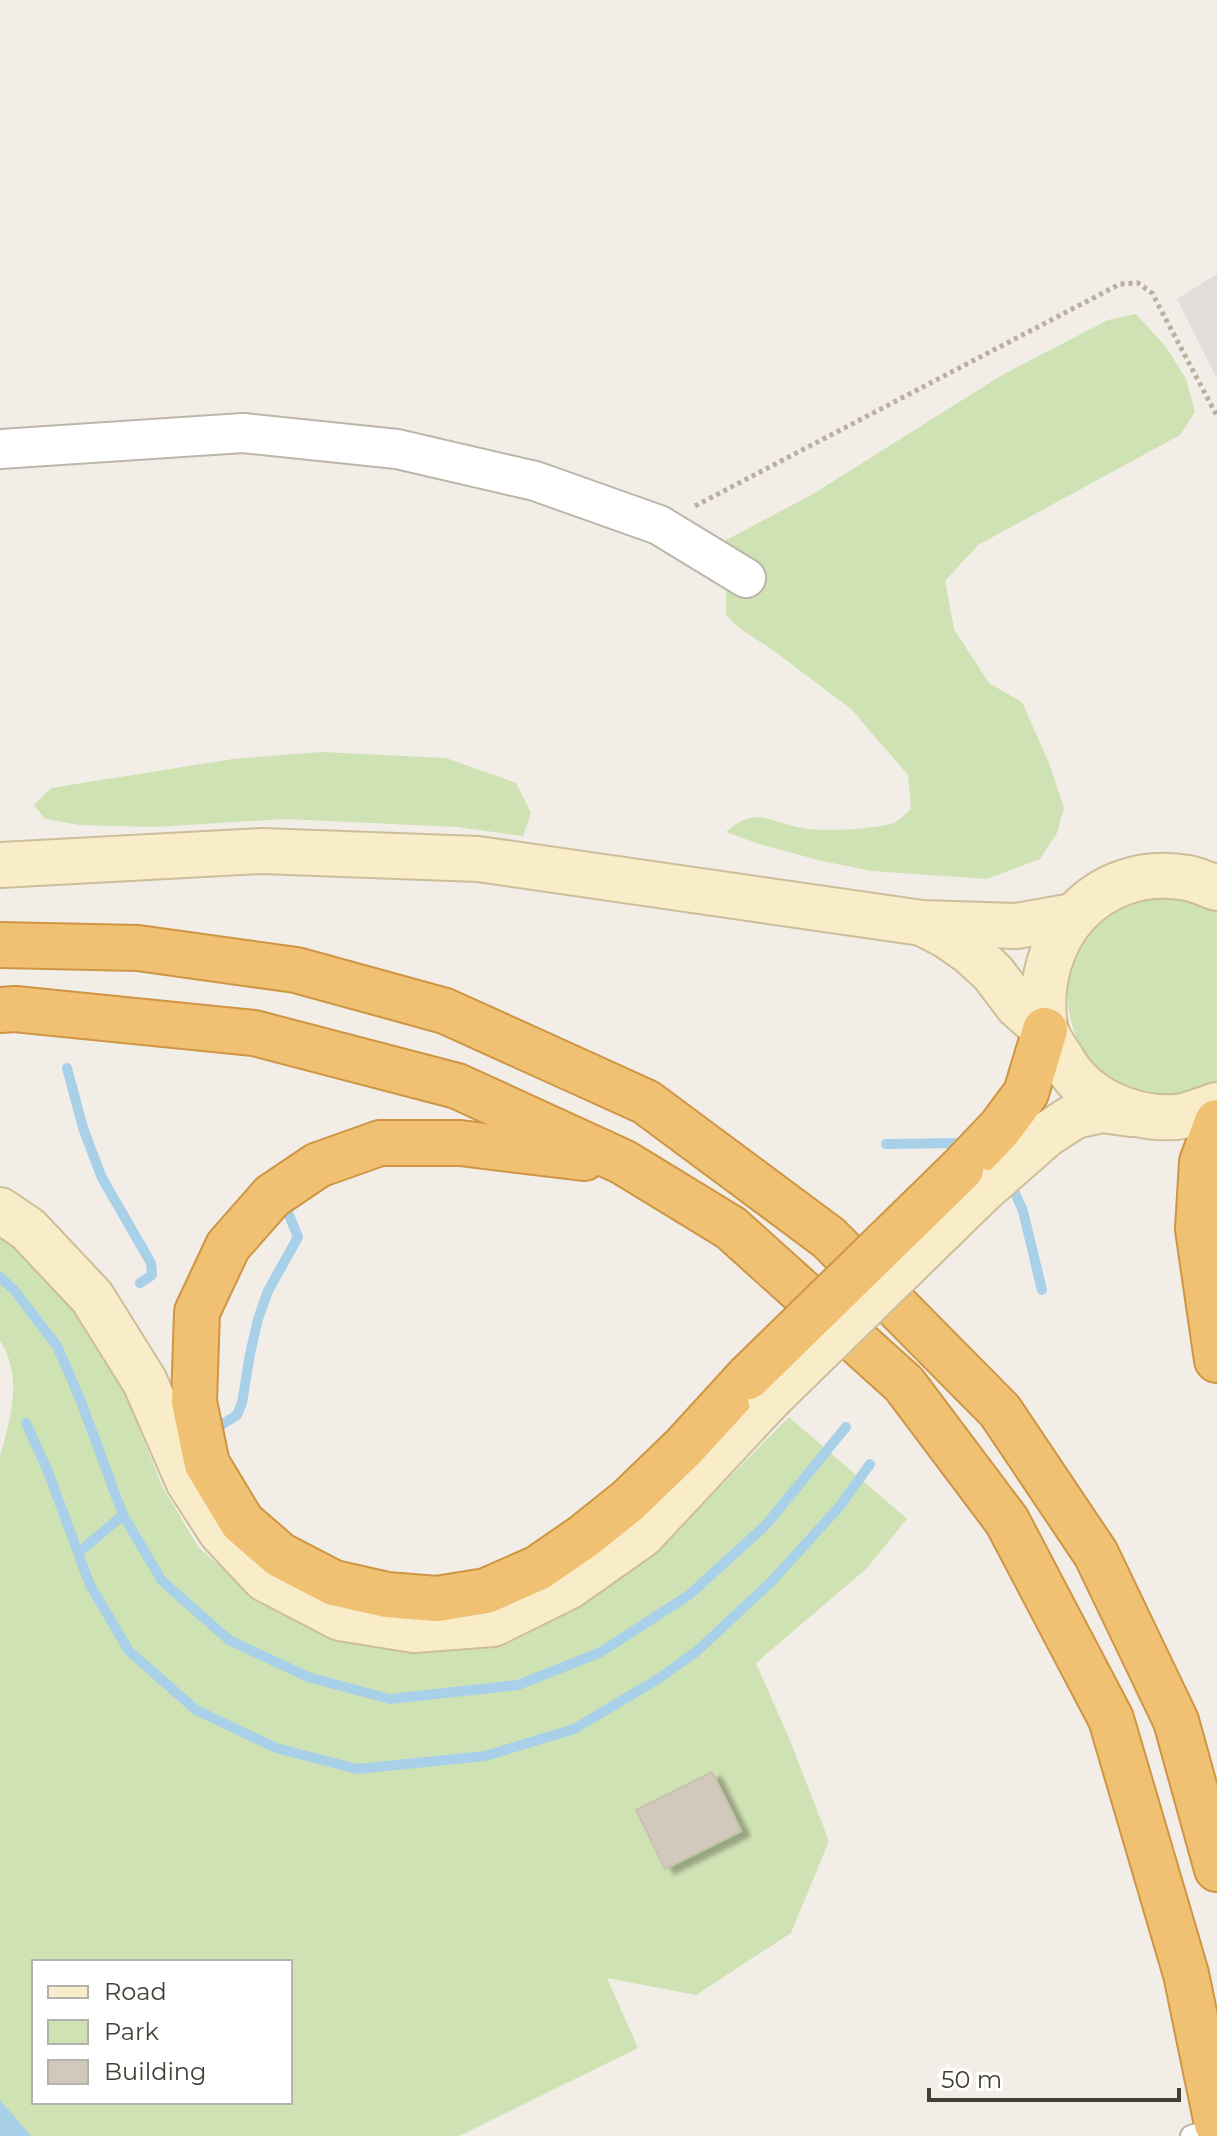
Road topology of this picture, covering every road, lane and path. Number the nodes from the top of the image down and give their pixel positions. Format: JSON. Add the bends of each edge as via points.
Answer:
{"nodes":[{"id":1,"x":1217,"y":416,"type":"edge"},
{"id":2,"x":0,"y":449,"type":"edge"},
{"id":3,"x":659,"y":525,"type":"junction"},
{"id":4,"x":746,"y":578,"type":"dead end"},
{"id":5,"x":0,"y":865,"type":"edge"},
{"id":6,"x":1217,"y":888,"type":"edge"},
{"id":7,"x":1073,"y":916,"type":"junction"},
{"id":8,"x":922,"y":923,"type":"junction"},
{"id":9,"x":0,"y":945,"type":"edge"},
{"id":10,"x":0,"y":1010,"type":"edge"},
{"id":11,"x":1045,"y":1030,"type":"junction"},
{"id":12,"x":1217,"y":1105,"type":"edge"},
{"id":13,"x":1141,"y":1116,"type":"junction"},
{"id":14,"x":1217,"y":1122,"type":"edge"},
{"id":15,"x":623,"y":1162,"type":"junction"},
{"id":16,"x":972,"y":1180,"type":"junction"},
{"id":17,"x":0,"y":1210,"type":"edge"},
{"id":18,"x":1217,"y":1360,"type":"edge"},
{"id":19,"x":759,"y":1388,"type":"junction"},
{"id":20,"x":1217,"y":1869,"type":"edge"},
{"id":21,"x":1217,"y":2126,"type":"edge"},
{"id":22,"x":1191,"y":2136,"type":"edge"}],
"edges":[{"from":1,"to":3,"type":"path","via":[[1152,293],[1138,283],[1120,284]]},
{"from":2,"to":3,"type":"street","via":[[243,433],[397,449],[535,481]]},
{"from":3,"to":4,"type":"street"},
{"from":5,"to":8,"type":"street","via":[[262,851],[478,859]]},
{"from":6,"to":7,"type":"street","via":[[1191,878],[1158,875],[1127,881],[1097,895]]},
{"from":7,"to":8,"type":"street","via":[[1016,926]]},
{"from":7,"to":11,"type":"street","via":[[1053,948],[1044,985]]},
{"from":8,"to":11,"type":"street","via":[[970,952]]},
{"from":9,"to":20,"type":"highway","via":[[138,948],[296,970],[445,1011],[646,1102],[829,1238],[1000,1411],[1096,1554],[1176,1721]]},
{"from":10,"to":15,"type":"highway","via":[[254,1033],[457,1086]]},
{"from":11,"to":13,"type":"street","via":[[1066,1067],[1087,1089]]},
{"from":11,"to":16,"type":"highway","via":[[1026,1093]]},
{"from":12,"to":13,"type":"street","via":[[1178,1117]]},
{"from":13,"to":16,"type":"street","via":[[1102,1110],[1075,1116],[1017,1159]]},
{"from":14,"to":18,"type":"highway","via":[[1202,1162],[1198,1229]]},
{"from":15,"to":19,"type":"highway","via":[[460,1143],[380,1143],[318,1165],[272,1196],[228,1246],[197,1312],[194,1402],[207,1464],[242,1522],[280,1555],[334,1583],[437,1599],[486,1591],[538,1568],[628,1501],[684,1447]]},
{"from":15,"to":21,"type":"highway","via":[[731,1228],[904,1384],[1007,1521],[1111,1719],[1186,1974]]},
{"from":16,"to":19,"type":"highway","bridge":true},
{"from":17,"to":19,"type":"street","via":[[28,1229],[92,1297],[145,1382],[188,1481],[221,1532],[265,1579],[340,1618],[414,1630],[493,1624],[568,1587],[642,1535]]},
{"from":21,"to":22,"type":"lane"}]}
